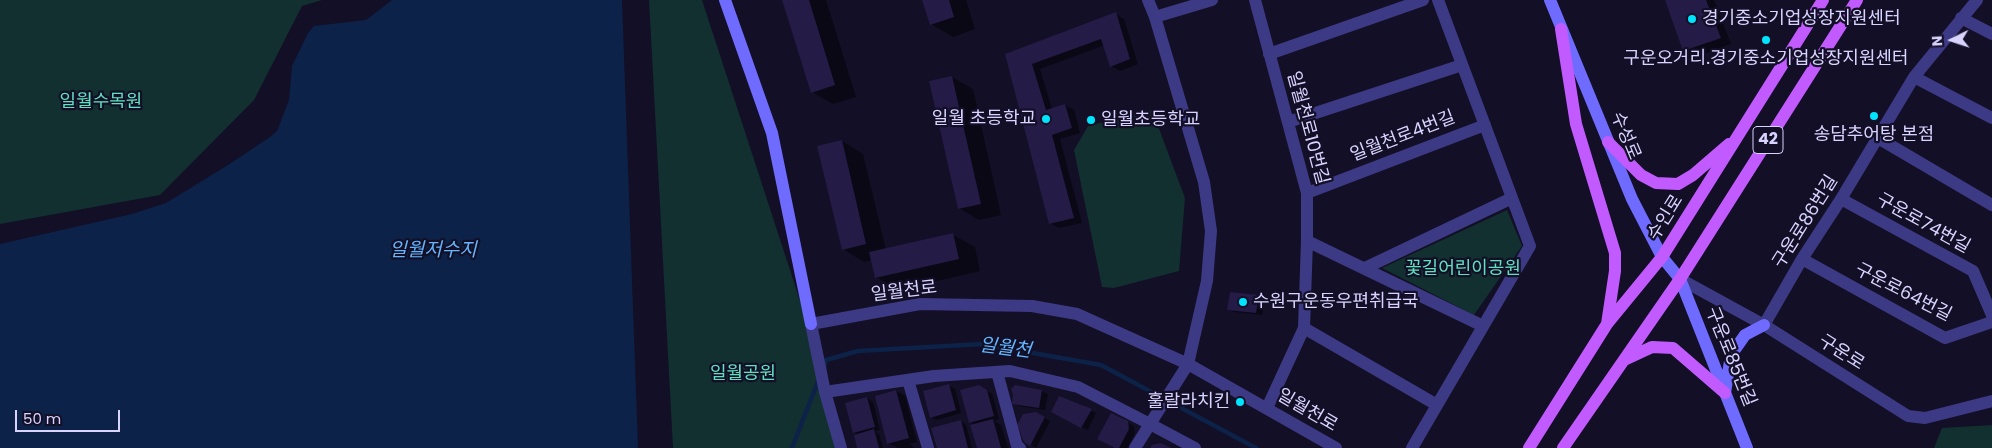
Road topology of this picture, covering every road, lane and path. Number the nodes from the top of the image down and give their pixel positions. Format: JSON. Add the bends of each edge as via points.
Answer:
{"nodes":[{"id":1,"x":725,"y":0,"type":"edge"},
{"id":2,"x":1148,"y":0,"type":"edge"},
{"id":3,"x":1212,"y":0,"type":"edge"},
{"id":4,"x":1254,"y":0,"type":"edge"},
{"id":5,"x":1423,"y":0,"type":"edge"},
{"id":6,"x":1438,"y":0,"type":"edge"},
{"id":7,"x":1550,"y":0,"type":"edge"},
{"id":8,"x":1824,"y":0,"type":"edge"},
{"id":9,"x":1857,"y":0,"type":"edge"},
{"id":10,"x":1977,"y":0,"type":"edge"},
{"id":11,"x":1155,"y":17,"type":"junction"},
{"id":12,"x":1961,"y":18,"type":"junction"},
{"id":13,"x":1561,"y":29,"type":"junction"},
{"id":14,"x":1992,"y":34,"type":"edge"},
{"id":15,"x":1269,"y":54,"type":"junction"},
{"id":16,"x":1462,"y":65,"type":"junction"},
{"id":17,"x":1914,"y":77,"type":"junction"},
{"id":18,"x":1992,"y":118,"type":"edge"},
{"id":19,"x":1288,"y":122,"type":"junction"},
{"id":20,"x":1485,"y":125,"type":"junction"},
{"id":21,"x":1739,"y":136,"type":"junction"},
{"id":22,"x":1878,"y":138,"type":"junction"},
{"id":23,"x":1608,"y":142,"type":"junction"},
{"id":24,"x":1307,"y":194,"type":"junction"},
{"id":25,"x":1512,"y":198,"type":"junction"},
{"id":26,"x":1841,"y":199,"type":"junction"},
{"id":27,"x":1992,"y":205,"type":"edge"},
{"id":28,"x":1308,"y":241,"type":"junction"},
{"id":29,"x":1662,"y":258,"type":"junction"},
{"id":30,"x":1802,"y":259,"type":"junction"},
{"id":31,"x":1364,"y":268,"type":"junction"},
{"id":32,"x":1680,"y":279,"type":"junction"},
{"id":33,"x":1992,"y":315,"type":"edge"},
{"id":34,"x":1992,"y":322,"type":"edge"},
{"id":35,"x":811,"y":324,"type":"junction"},
{"id":36,"x":1607,"y":324,"type":"junction"},
{"id":37,"x":1764,"y":325,"type":"junction"},
{"id":38,"x":1484,"y":326,"type":"junction"},
{"id":39,"x":1304,"y":328,"type":"junction"},
{"id":40,"x":1624,"y":360,"type":"junction"},
{"id":41,"x":1188,"y":364,"type":"junction"},
{"id":42,"x":997,"y":372,"type":"junction"},
{"id":43,"x":908,"y":380,"type":"junction"},
{"id":44,"x":825,"y":392,"type":"junction"},
{"id":45,"x":1725,"y":393,"type":"junction"},
{"id":46,"x":1992,"y":400,"type":"edge"},
{"id":47,"x":1437,"y":406,"type":"junction"},
{"id":48,"x":1267,"y":408,"type":"junction"},
{"id":49,"x":1150,"y":424,"type":"junction"},
{"id":50,"x":840,"y":448,"type":"edge"},
{"id":51,"x":928,"y":448,"type":"edge"},
{"id":52,"x":1020,"y":448,"type":"edge"},
{"id":53,"x":1135,"y":448,"type":"edge"},
{"id":54,"x":1195,"y":448,"type":"edge"},
{"id":55,"x":1336,"y":448,"type":"edge"},
{"id":56,"x":1412,"y":448,"type":"edge"},
{"id":57,"x":1529,"y":448,"type":"edge"},
{"id":58,"x":1562,"y":448,"type":"edge"},
{"id":59,"x":1747,"y":448,"type":"edge"}],
"edges":[{"from":1,"to":35,"type":"street","via":[[772,133]]},
{"from":2,"to":11,"type":"street"},
{"from":3,"to":11,"type":"street"},
{"from":4,"to":15,"type":"street","name":"일월천로10번길"},
{"from":5,"to":15,"type":"street"},
{"from":6,"to":16,"type":"street","name":"일월천로4번길"},
{"from":7,"to":13,"type":"street","name":"수성로"},
{"from":8,"to":21,"type":"main road","name":"수인로"},
{"from":9,"to":32,"type":"main road","number":"42"},
{"from":10,"to":12,"type":"street","name":"구운로86번길"},
{"from":11,"to":41,"type":"street","via":[[1204,182],[1211,231],[1207,281]]},
{"from":12,"to":14,"type":"street"},
{"from":12,"to":17,"type":"street","name":"구운로86번길"},
{"from":13,"to":23,"type":"street","name":"수성로"},
{"from":13,"to":36,"type":"main road","via":[[1576,124],[1615,253]]},
{"from":15,"to":19,"type":"street","name":"일월천로10번길"},
{"from":16,"to":19,"type":"street"},
{"from":16,"to":20,"type":"street","name":"일월천로4번길"},
{"from":17,"to":18,"type":"street"},
{"from":17,"to":22,"type":"street","name":"구운로86번길"},
{"from":19,"to":24,"type":"street","name":"일월천로10번길"},
{"from":20,"to":24,"type":"street","name":"일월천로4번길"},
{"from":20,"to":25,"type":"street","name":"일월천로4번길"},
{"from":21,"to":23,"type":"main road","via":[[1678,184],[1656,183],[1641,175]]},
{"from":21,"to":29,"type":"main road","name":"수인로"},
{"from":22,"to":26,"type":"street","name":"구운로86번길"},
{"from":22,"to":27,"type":"street"},
{"from":23,"to":29,"type":"street","name":"수성로"},
{"from":24,"to":28,"type":"street","name":"일월천로10번길"},
{"from":25,"to":31,"type":"street"},
{"from":25,"to":38,"type":"street","name":"일월천로4번길","via":[[1530,246]]},
{"from":26,"to":30,"type":"street","name":"구운로86번길"},
{"from":26,"to":33,"type":"street","name":"구운로74번길","via":[[1973,271]]},
{"from":28,"to":31,"type":"street"},
{"from":28,"to":39,"type":"street","name":"일월천로10번길"},
{"from":29,"to":32,"type":"street","name":"수성로"},
{"from":29,"to":36,"type":"main road","name":"수인로"},
{"from":30,"to":34,"type":"street","name":"구운로64번길","via":[[1945,338]]},
{"from":30,"to":37,"type":"street","name":"구운로86번길"},
{"from":31,"to":38,"type":"street"},
{"from":32,"to":37,"type":"street","name":"구운로"},
{"from":32,"to":40,"type":"main road","number":"42"},
{"from":32,"to":45,"type":"street","name":"구운로85번길"},
{"from":35,"to":41,"type":"street","name":"일월천로","via":[[920,304],[1032,306],[1076,314]]},
{"from":35,"to":44,"type":"street"},
{"from":36,"to":57,"type":"main road","name":"수인로"},
{"from":37,"to":45,"type":"street","via":[[1745,335],[1731,355]]},
{"from":37,"to":46,"type":"street","name":"구운로","via":[[1908,416],[1925,418]]},
{"from":38,"to":47,"type":"street","name":"일월천로4번길"},
{"from":39,"to":47,"type":"street"},
{"from":39,"to":48,"type":"street","name":"일월천로10번길"},
{"from":40,"to":45,"type":"main road","via":[[1652,347],[1673,348]]},
{"from":40,"to":58,"type":"main road","number":"42"},
{"from":41,"to":48,"type":"street","name":"일월천로"},
{"from":41,"to":49,"type":"street"},
{"from":42,"to":43,"type":"street"},
{"from":42,"to":49,"type":"street","via":[[1010,371],[1078,387]]},
{"from":42,"to":52,"type":"street"},
{"from":43,"to":44,"type":"street"},
{"from":43,"to":51,"type":"street"},
{"from":44,"to":50,"type":"street"},
{"from":45,"to":59,"type":"street","name":"구운로85번길"},
{"from":47,"to":56,"type":"street","name":"일월천로4번길"},
{"from":48,"to":55,"type":"street","name":"일월천로"},
{"from":49,"to":53,"type":"street"},
{"from":49,"to":54,"type":"street"}]}
